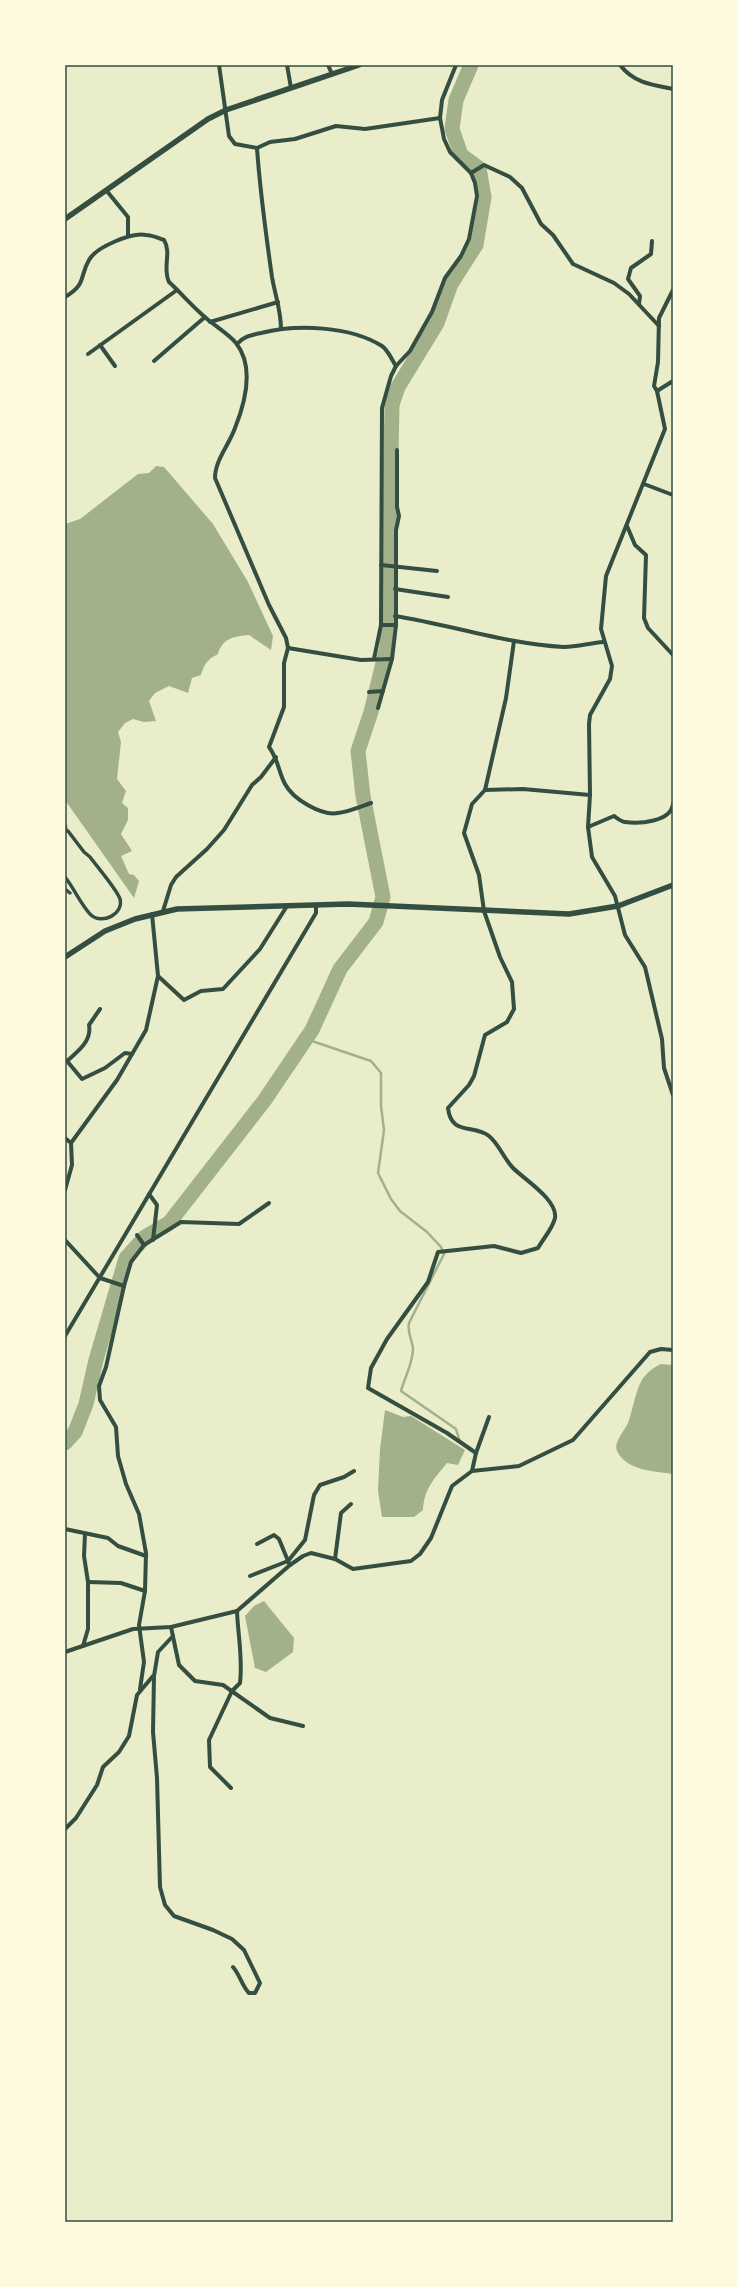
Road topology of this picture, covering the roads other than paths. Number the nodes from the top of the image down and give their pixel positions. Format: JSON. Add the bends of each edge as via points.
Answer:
{"nodes":[{"id":1,"x":219,"y":65,"type":"edge"},
{"id":2,"x":287,"y":65,"type":"edge"},
{"id":3,"x":328,"y":65,"type":"edge"},
{"id":4,"x":359,"y":65,"type":"edge"},
{"id":5,"x":456,"y":65,"type":"edge"},
{"id":6,"x":620,"y":65,"type":"edge"},
{"id":7,"x":332,"y":74,"type":"junction"},
{"id":8,"x":291,"y":88,"type":"junction"},
{"id":9,"x":673,"y":89,"type":"edge"},
{"id":10,"x":226,"y":110,"type":"junction"},
{"id":11,"x":440,"y":118,"type":"junction"},
{"id":12,"x":257,"y":148,"type":"junction"},
{"id":13,"x":471,"y":173,"type":"junction"},
{"id":14,"x":106,"y":190,"type":"junction"},
{"id":15,"x":65,"y":219,"type":"edge"},
{"id":16,"x":128,"y":235,"type":"junction"},
{"id":17,"x":652,"y":242,"type":"dead end"},
{"id":18,"x":177,"y":290,"type":"junction"},
{"id":19,"x":673,"y":290,"type":"edge"},
{"id":20,"x":65,"y":297,"type":"edge"},
{"id":21,"x":278,"y":302,"type":"junction"},
{"id":22,"x":639,"y":304,"type":"junction"},
{"id":23,"x":205,"y":317,"type":"junction"},
{"id":24,"x":210,"y":322,"type":"junction"},
{"id":25,"x":659,"y":326,"type":"junction"},
{"id":26,"x":281,"y":329,"type":"junction"},
{"id":27,"x":237,"y":344,"type":"junction"},
{"id":28,"x":100,"y":346,"type":"junction"},
{"id":29,"x":88,"y":354,"type":"dead end"},
{"id":30,"x":154,"y":361,"type":"dead end"},
{"id":31,"x":115,"y":366,"type":"dead end"},
{"id":32,"x":396,"y":366,"type":"junction"},
{"id":33,"x":673,"y":381,"type":"edge"},
{"id":34,"x":657,"y":391,"type":"junction"},
{"id":35,"x":397,"y":450,"type":"dead end"},
{"id":36,"x":644,"y":484,"type":"junction"},
{"id":37,"x":673,"y":495,"type":"edge"},
{"id":38,"x":627,"y":526,"type":"junction"},
{"id":39,"x":381,"y":565,"type":"junction"},
{"id":40,"x":395,"y":565,"type":"junction"},
{"id":41,"x":437,"y":571,"type":"dead end"},
{"id":42,"x":395,"y":589,"type":"junction"},
{"id":43,"x":448,"y":596,"type":"dead end"},
{"id":44,"x":396,"y":616,"type":"junction"},
{"id":45,"x":396,"y":625,"type":"junction"},
{"id":46,"x":381,"y":626,"type":"junction"},
{"id":47,"x":514,"y":641,"type":"junction"},
{"id":48,"x":603,"y":642,"type":"junction"},
{"id":49,"x":288,"y":648,"type":"junction"},
{"id":50,"x":673,"y":655,"type":"edge"},
{"id":51,"x":374,"y":659,"type":"junction"},
{"id":52,"x":392,"y":659,"type":"junction"},
{"id":53,"x":383,"y":691,"type":"junction"},
{"id":54,"x":369,"y":692,"type":"dead end"},
{"id":55,"x":378,"y":708,"type":"dead end"},
{"id":56,"x":276,"y":756,"type":"junction"},
{"id":57,"x":485,"y":790,"type":"junction"},
{"id":58,"x":590,"y":795,"type":"junction"},
{"id":59,"x":371,"y":804,"type":"dead end"},
{"id":60,"x":673,"y":804,"type":"edge"},
{"id":61,"x":65,"y":824,"type":"edge"},
{"id":62,"x":588,"y":827,"type":"junction"},
{"id":63,"x":66,"y":831,"type":"edge"},
{"id":64,"x":65,"y":877,"type":"edge"},
{"id":65,"x":673,"y":885,"type":"edge"},
{"id":66,"x":65,"y":889,"type":"edge"},
{"id":67,"x":70,"y":893,"type":"dead end"},
{"id":68,"x":316,"y":905,"type":"junction"},
{"id":69,"x":287,"y":906,"type":"junction"},
{"id":70,"x":618,"y":906,"type":"junction"},
{"id":71,"x":163,"y":911,"type":"junction"},
{"id":72,"x":484,"y":911,"type":"junction"},
{"id":73,"x":152,"y":914,"type":"junction"},
{"id":74,"x":65,"y":957,"type":"edge"},
{"id":75,"x":158,"y":976,"type":"junction"},
{"id":76,"x":100,"y":1009,"type":"dead end"},
{"id":77,"x":132,"y":1054,"type":"junction"},
{"id":78,"x":673,"y":1095,"type":"edge"},
{"id":79,"x":65,"y":1138,"type":"edge"},
{"id":80,"x":71,"y":1143,"type":"junction"},
{"id":81,"x":65,"y":1190,"type":"edge"},
{"id":82,"x":149,"y":1194,"type":"junction"},
{"id":83,"x":269,"y":1202,"type":"dead end"},
{"id":84,"x":137,"y":1235,"type":"dead end"},
{"id":85,"x":65,"y":1240,"type":"edge"},
{"id":86,"x":153,"y":1240,"type":"junction"},
{"id":87,"x":144,"y":1245,"type":"junction"},
{"id":88,"x":100,"y":1278,"type":"junction"},
{"id":89,"x":124,"y":1286,"type":"junction"},
{"id":90,"x":65,"y":1336,"type":"edge"},
{"id":91,"x":673,"y":1350,"type":"edge"},
{"id":92,"x":489,"y":1416,"type":"dead end"},
{"id":93,"x":476,"y":1453,"type":"junction"},
{"id":94,"x":472,"y":1470,"type":"junction"},
{"id":95,"x":354,"y":1471,"type":"dead end"},
{"id":96,"x":351,"y":1504,"type":"dead end"},
{"id":97,"x":65,"y":1529,"type":"edge"},
{"id":98,"x":86,"y":1534,"type":"junction"},
{"id":99,"x":257,"y":1544,"type":"dead end"},
{"id":100,"x":146,"y":1556,"type":"junction"},
{"id":101,"x":335,"y":1559,"type":"junction"},
{"id":102,"x":289,"y":1563,"type":"junction"},
{"id":103,"x":250,"y":1576,"type":"dead end"},
{"id":104,"x":88,"y":1582,"type":"junction"},
{"id":105,"x":145,"y":1591,"type":"junction"},
{"id":106,"x":237,"y":1612,"type":"junction"},
{"id":107,"x":171,"y":1627,"type":"junction"},
{"id":108,"x":140,"y":1629,"type":"junction"},
{"id":109,"x":173,"y":1636,"type":"junction"},
{"id":110,"x":83,"y":1646,"type":"junction"},
{"id":111,"x":65,"y":1652,"type":"edge"},
{"id":112,"x":154,"y":1676,"type":"junction"},
{"id":113,"x":140,"y":1689,"type":"junction"},
{"id":114,"x":232,"y":1691,"type":"junction"},
{"id":115,"x":303,"y":1726,"type":"dead end"},
{"id":116,"x":231,"y":1788,"type":"dead end"},
{"id":117,"x":65,"y":1829,"type":"edge"},
{"id":118,"x":233,"y":1967,"type":"dead end"}],
"edges":[{"from":1,"to":10,"type":"street"},
{"from":2,"to":8,"type":"street"},
{"from":3,"to":7,"type":"street"},
{"from":4,"to":7,"type":"street"},
{"from":5,"to":11,"type":"street","via":[[442,100]]},
{"from":6,"to":9,"type":"street","via":[[627,74],[640,82]]},
{"from":7,"to":8,"type":"street"},
{"from":8,"to":10,"type":"street"},
{"from":10,"to":12,"type":"street","via":[[229,136],[234,144]]},
{"from":10,"to":14,"type":"street","via":[[197,126]]},
{"from":11,"to":12,"type":"street","via":[[365,129],[336,126],[295,139],[270,142]]},
{"from":11,"to":13,"type":"street","via":[[444,139],[450,152]]},
{"from":12,"to":21,"type":"street"},
{"from":13,"to":22,"type":"street","via":[[484,165],[510,177],[522,188],[541,224],[553,235],[573,264],[614,283]]},
{"from":13,"to":32,"type":"street","via":[[477,196],[469,239],[461,256],[445,278],[432,312],[410,351]]},
{"from":14,"to":15,"type":"street"},
{"from":14,"to":16,"type":"street","via":[[128,217]]},
{"from":16,"to":18,"type":"street","via":[[145,234],[164,240],[168,247],[165,274]]},
{"from":16,"to":20,"type":"street","via":[[100,249],[89,259],[83,281]]},
{"from":17,"to":22,"type":"street","via":[[651,254],[631,268],[628,279],[640,296]]},
{"from":18,"to":23,"type":"street"},
{"from":18,"to":28,"type":"street"},
{"from":19,"to":25,"type":"street","via":[[659,318]]},
{"from":21,"to":24,"type":"street"},
{"from":21,"to":26,"type":"street"},
{"from":22,"to":25,"type":"street"},
{"from":23,"to":24,"type":"street"},
{"from":23,"to":30,"type":"street"},
{"from":24,"to":27,"type":"street"},
{"from":25,"to":34,"type":"street","via":[[654,386]]},
{"from":26,"to":27,"type":"street","via":[[242,338]]},
{"from":26,"to":32,"type":"street","via":[[320,328],[368,339],[384,347]]},
{"from":27,"to":49,"type":"street","via":[[247,365],[246,387],[241,414],[229,444],[215,467],[215,478],[269,605],[286,638]]},
{"from":28,"to":29,"type":"street"},
{"from":28,"to":31,"type":"street"},
{"from":32,"to":39,"type":"street","via":[[382,408]]},
{"from":33,"to":34,"type":"street"},
{"from":34,"to":36,"type":"street","via":[[665,429]]},
{"from":35,"to":40,"type":"street","via":[[399,516]]},
{"from":36,"to":37,"type":"street"},
{"from":36,"to":38,"type":"street"},
{"from":38,"to":48,"type":"street","via":[[606,576],[601,630]]},
{"from":38,"to":50,"type":"street","via":[[635,545],[646,555],[644,618],[648,628]]},
{"from":39,"to":40,"type":"street"},
{"from":39,"to":46,"type":"street"},
{"from":40,"to":41,"type":"street"},
{"from":40,"to":42,"type":"street"},
{"from":42,"to":43,"type":"street"},
{"from":42,"to":44,"type":"street"},
{"from":44,"to":45,"type":"street"},
{"from":44,"to":47,"type":"street"},
{"from":45,"to":46,"type":"street"},
{"from":45,"to":52,"type":"street"},
{"from":46,"to":51,"type":"street"},
{"from":47,"to":48,"type":"street","via":[[565,647]]},
{"from":47,"to":57,"type":"street","via":[[506,698]]},
{"from":48,"to":58,"type":"street","via":[[612,666],[610,679],[590,716]]},
{"from":49,"to":51,"type":"street","via":[[361,660]]},
{"from":49,"to":56,"type":"street","via":[[284,663],[284,707],[269,747]]},
{"from":51,"to":52,"type":"street"},
{"from":52,"to":53,"type":"street"},
{"from":53,"to":54,"type":"street"},
{"from":53,"to":55,"type":"street"},
{"from":56,"to":59,"type":"street","via":[[286,786],[310,806],[337,814]]},
{"from":56,"to":71,"type":"street","via":[[252,785],[224,830],[176,877]]},
{"from":57,"to":58,"type":"street","via":[[523,789]]},
{"from":57,"to":72,"type":"street","via":[[472,804],[464,833],[479,875]]},
{"from":58,"to":62,"type":"street"},
{"from":60,"to":62,"type":"street","via":[[668,814],[660,818],[624,822],[614,816]]},
{"from":61,"to":63,"type":"street"},
{"from":62,"to":70,"type":"street","via":[[592,857]]},
{"from":63,"to":64,"type":"street","via":[[90,857],[120,898],[120,907],[115,914],[106,919],[98,919],[91,914]]},
{"from":65,"to":70,"type":"street"},
{"from":66,"to":67,"type":"street"},
{"from":68,"to":69,"type":"street"},
{"from":68,"to":72,"type":"street"},
{"from":68,"to":82,"type":"street","via":[[316,913]]},
{"from":69,"to":71,"type":"street"},
{"from":69,"to":75,"type":"street","via":[[260,949],[223,989],[201,991],[184,1000]]},
{"from":70,"to":72,"type":"street","via":[[570,914]]},
{"from":70,"to":78,"type":"street","via":[[625,935],[645,966],[662,1039],[664,1068]]},
{"from":71,"to":73,"type":"street"},
{"from":72,"to":93,"type":"street","via":[[512,982],[514,1009],[507,1022],[485,1035],[474,1076],[448,1108],[449,1117],[458,1126],[490,1136],[512,1167],[540,1190],[555,1210],[555,1219],[538,1248],[521,1253],[494,1246],[438,1252],[428,1282],[387,1339],[371,1368],[368,1388],[447,1433]]},
{"from":73,"to":74,"type":"street","via":[[104,931]]},
{"from":73,"to":75,"type":"street"},
{"from":75,"to":77,"type":"street","via":[[146,1030]]},
{"from":76,"to":77,"type":"street","via":[[90,1025],[91,1032],[84,1045],[67,1061],[82,1078],[105,1068],[125,1053]]},
{"from":77,"to":80,"type":"street","via":[[117,1080]]},
{"from":79,"to":80,"type":"street"},
{"from":80,"to":81,"type":"street","via":[[72,1165]]},
{"from":82,"to":86,"type":"street","via":[[158,1205],[153,1225]]},
{"from":82,"to":88,"type":"street"},
{"from":83,"to":86,"type":"street","via":[[239,1224],[181,1222]]},
{"from":84,"to":87,"type":"street"},
{"from":85,"to":88,"type":"street"},
{"from":86,"to":87,"type":"street"},
{"from":87,"to":89,"type":"street","via":[[131,1262]]},
{"from":88,"to":89,"type":"street"},
{"from":88,"to":90,"type":"street"},
{"from":89,"to":100,"type":"street","via":[[99,1386],[100,1400],[116,1427],[118,1456],[126,1484],[139,1514]]},
{"from":91,"to":94,"type":"street","via":[[661,1349],[650,1352],[573,1440],[519,1466]]},
{"from":92,"to":93,"type":"street"},
{"from":93,"to":94,"type":"street"},
{"from":94,"to":101,"type":"street","via":[[452,1486],[431,1538],[420,1554],[411,1560],[353,1569]]},
{"from":95,"to":102,"type":"street","via":[[320,1485],[314,1495],[305,1540]]},
{"from":96,"to":101,"type":"street","via":[[341,1513]]},
{"from":97,"to":98,"type":"street"},
{"from":98,"to":100,"type":"street","via":[[108,1538],[118,1546]]},
{"from":98,"to":104,"type":"street","via":[[84,1556]]},
{"from":99,"to":102,"type":"street","via":[[274,1535],[280,1539]]},
{"from":100,"to":105,"type":"street"},
{"from":101,"to":102,"type":"street","via":[[311,1554]]},
{"from":102,"to":103,"type":"street"},
{"from":102,"to":106,"type":"street"},
{"from":104,"to":105,"type":"street","via":[[121,1583]]},
{"from":104,"to":110,"type":"street","via":[[88,1629]]},
{"from":105,"to":108,"type":"street"},
{"from":106,"to":107,"type":"street"},
{"from":106,"to":114,"type":"street","via":[[242,1664],[240,1683]]},
{"from":107,"to":108,"type":"street"},
{"from":107,"to":109,"type":"street"},
{"from":108,"to":110,"type":"street"},
{"from":108,"to":113,"type":"street","via":[[144,1662]]},
{"from":109,"to":112,"type":"street","via":[[158,1652]]},
{"from":109,"to":114,"type":"street","via":[[179,1665],[195,1681],[223,1685]]},
{"from":110,"to":111,"type":"street"},
{"from":112,"to":113,"type":"street"},
{"from":112,"to":118,"type":"street","via":[[153,1732],[160,1887],[165,1905],[174,1916],[232,1939],[244,1950],[260,1983],[254,1993],[246,1990]]},
{"from":113,"to":117,"type":"street","via":[[129,1736],[119,1752],[103,1767],[93,1792],[76,1818]]},
{"from":114,"to":115,"type":"street","via":[[270,1718]]},
{"from":114,"to":116,"type":"street","via":[[209,1740],[210,1767]]}]}
